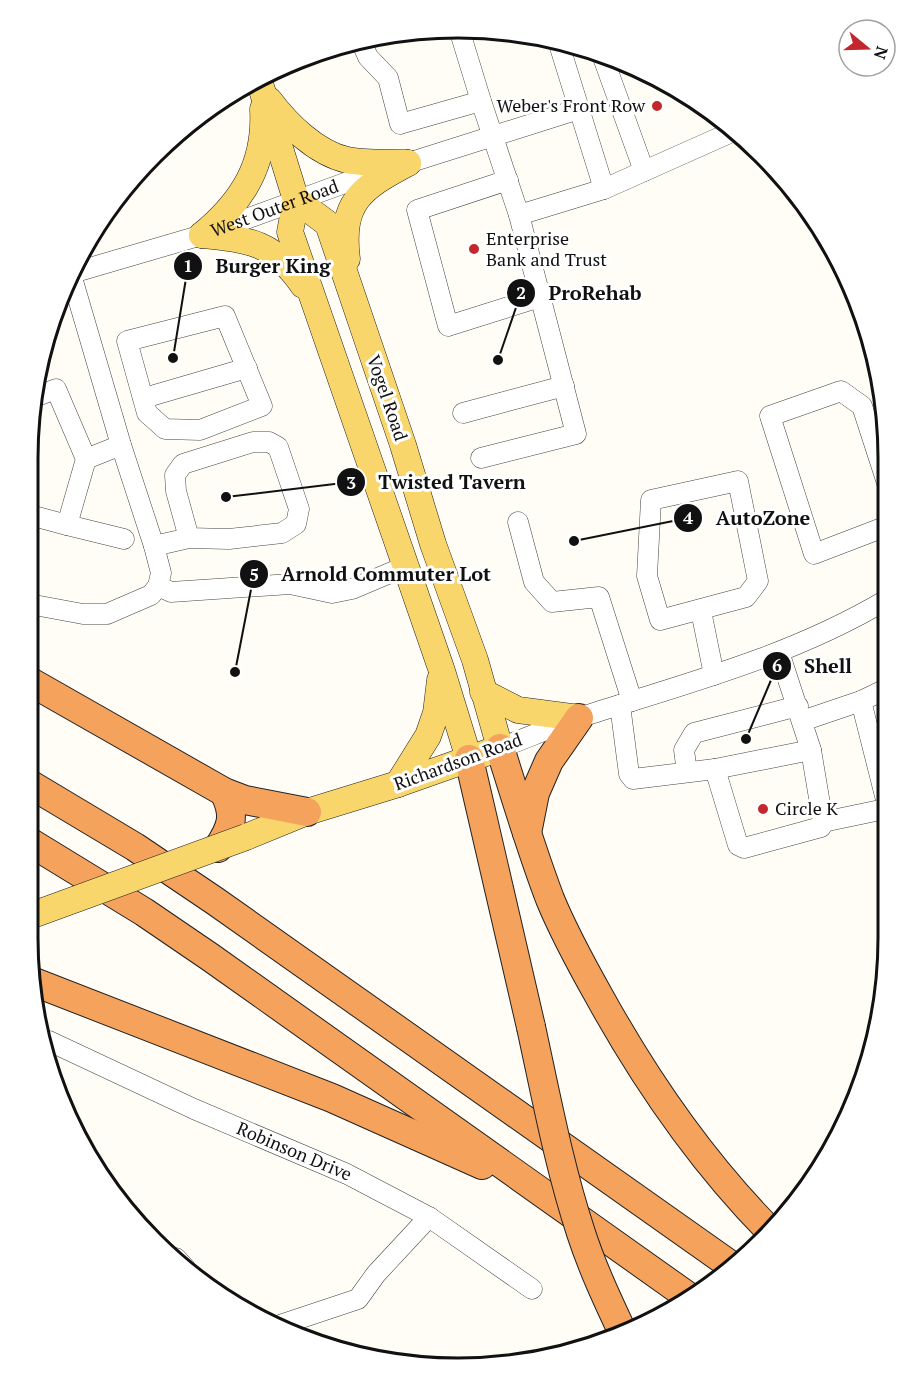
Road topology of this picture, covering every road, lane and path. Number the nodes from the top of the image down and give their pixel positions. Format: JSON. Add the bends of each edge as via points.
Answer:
{"nodes":[{"id":1,"x":462,"y":38,"type":"edge"},
{"id":2,"x":364,"y":49,"type":"edge"},
{"id":3,"x":561,"y":51,"type":"edge"},
{"id":4,"x":606,"y":65,"type":"edge"},
{"id":5,"x":260,"y":87,"type":"edge"},
{"id":6,"x":261,"y":87,"type":"edge"},
{"id":7,"x":262,"y":87,"type":"edge"},
{"id":8,"x":481,"y":100,"type":"junction"},
{"id":9,"x":579,"y":110,"type":"junction"},
{"id":10,"x":726,"y":135,"type":"edge"},
{"id":11,"x":485,"y":139,"type":"junction"},
{"id":12,"x":408,"y":163,"type":"junction"},
{"id":13,"x":644,"y":171,"type":"junction"},
{"id":14,"x":508,"y":180,"type":"junction"},
{"id":15,"x":604,"y":189,"type":"junction"},
{"id":16,"x":296,"y":200,"type":"junction"},
{"id":17,"x":519,"y":214,"type":"junction"},
{"id":18,"x":202,"y":235,"type":"junction"},
{"id":19,"x":82,"y":269,"type":"edge"},
{"id":20,"x":74,"y":286,"type":"edge"},
{"id":21,"x":352,"y":295,"type":"junction"},
{"id":22,"x":540,"y":297,"type":"junction"},
{"id":23,"x":315,"y":305,"type":"junction"},
{"id":24,"x":247,"y":368,"type":"junction"},
{"id":25,"x":136,"y":374,"type":"junction"},
{"id":26,"x":104,"y":383,"type":"junction"},
{"id":27,"x":564,"y":386,"type":"junction"},
{"id":28,"x":43,"y":394,"type":"edge"},
{"id":29,"x":144,"y":398,"type":"junction"},
{"id":30,"x":462,"y":413,"type":"dead end"},
{"id":31,"x":121,"y":446,"type":"junction"},
{"id":32,"x":878,"y":455,"type":"edge"},
{"id":33,"x":481,"y":458,"type":"dead end"},
{"id":34,"x":86,"y":459,"type":"junction"},
{"id":35,"x":38,"y":517,"type":"edge"},
{"id":36,"x":518,"y":522,"type":"dead end"},
{"id":37,"x":67,"y":525,"type":"junction"},
{"id":38,"x":878,"y":529,"type":"edge"},
{"id":39,"x":189,"y":538,"type":"junction"},
{"id":40,"x":124,"y":539,"type":"dead end"},
{"id":41,"x":154,"y":546,"type":"junction"},
{"id":42,"x":404,"y":567,"type":"junction"},
{"id":43,"x":158,"y":586,"type":"junction"},
{"id":44,"x":878,"y":604,"type":"edge"},
{"id":45,"x":38,"y":606,"type":"edge"},
{"id":46,"x":701,"y":610,"type":"junction"},
{"id":47,"x":779,"y":652,"type":"junction"},
{"id":48,"x":442,"y":671,"type":"junction"},
{"id":49,"x":714,"y":675,"type":"junction"},
{"id":50,"x":38,"y":686,"type":"edge"},
{"id":51,"x":483,"y":692,"type":"junction"},
{"id":52,"x":878,"y":693,"type":"edge"},
{"id":53,"x":861,"y":701,"type":"junction"},
{"id":54,"x":626,"y":704,"type":"junction"},
{"id":55,"x":800,"y":714,"type":"junction"},
{"id":56,"x":579,"y":718,"type":"junction"},
{"id":57,"x":500,"y":748,"type":"junction"},
{"id":58,"x":811,"y":750,"type":"junction"},
{"id":59,"x":469,"y":759,"type":"junction"},
{"id":60,"x":878,"y":768,"type":"edge"},
{"id":61,"x":715,"y":769,"type":"junction"},
{"id":62,"x":687,"y":772,"type":"junction"},
{"id":63,"x":398,"y":784,"type":"junction"},
{"id":64,"x":38,"y":789,"type":"edge"},
{"id":65,"x":224,"y":792,"type":"junction"},
{"id":66,"x":878,"y":810,"type":"edge"},
{"id":67,"x":307,"y":812,"type":"junction"},
{"id":68,"x":823,"y":822,"type":"junction"},
{"id":69,"x":527,"y":835,"type":"junction"},
{"id":70,"x":231,"y":837,"type":"junction"},
{"id":71,"x":38,"y":847,"type":"edge"},
{"id":72,"x":38,"y":913,"type":"edge"},
{"id":73,"x":40,"y":984,"type":"edge"},
{"id":74,"x":51,"y":1042,"type":"edge"},
{"id":75,"x":541,"y":1192,"type":"junction"},
{"id":76,"x":429,"y":1217,"type":"junction"},
{"id":77,"x":764,"y":1224,"type":"edge"},
{"id":78,"x":725,"y":1261,"type":"edge"},
{"id":79,"x":532,"y":1289,"type":"dead end"},
{"id":80,"x":682,"y":1292,"type":"edge"},
{"id":81,"x":289,"y":1322,"type":"edge"},
{"id":82,"x":619,"y":1325,"type":"edge"}],
"edges":[{"from":1,"to":8,"type":"street"},
{"from":2,"to":8,"type":"street","via":[[388,78],[400,124]]},
{"from":3,"to":9,"type":"street"},
{"from":4,"to":13,"type":"street"},
{"from":5,"to":18,"type":"main road","via":[[264,113],[252,177],[231,208]]},
{"from":6,"to":16,"type":"main road","name":"Vogel Road"},
{"from":7,"to":12,"type":"main road","via":[[276,110],[328,154],[347,160]]},
{"from":8,"to":11,"type":"street"},
{"from":9,"to":11,"type":"street","name":"West Outer Road"},
{"from":9,"to":15,"type":"street"},
{"from":10,"to":13,"type":"street"},
{"from":11,"to":12,"type":"street","name":"West Outer Road"},
{"from":11,"to":14,"type":"street"},
{"from":12,"to":16,"type":"street","name":"West Outer Road"},
{"from":12,"to":21,"type":"main road","via":[[372,183],[353,205],[345,237]]},
{"from":13,"to":15,"type":"street"},
{"from":14,"to":17,"type":"street"},
{"from":14,"to":22,"type":"street","via":[[417,210],[448,326]]},
{"from":15,"to":17,"type":"street"},
{"from":16,"to":18,"type":"street","name":"West Outer Road"},
{"from":16,"to":21,"type":"main road","name":"Vogel Road","via":[[328,224]]},
{"from":16,"to":23,"type":"main road","name":"Vogel Road","via":[[290,232]]},
{"from":17,"to":22,"type":"street"},
{"from":18,"to":19,"type":"street","name":"West Outer Road"},
{"from":18,"to":23,"type":"main road","via":[[245,240],[265,247],[290,267]]},
{"from":20,"to":26,"type":"street"},
{"from":21,"to":51,"type":"main road","name":"Vogel Road"},
{"from":22,"to":27,"type":"street"},
{"from":23,"to":42,"type":"main road","name":"Vogel Road"},
{"from":24,"to":25,"type":"street","via":[[225,316],[127,341]]},
{"from":24,"to":29,"type":"street"},
{"from":24,"to":29,"type":"street","via":[[262,406],[200,430],[165,429],[147,413]]},
{"from":25,"to":26,"type":"street"},
{"from":25,"to":29,"type":"street"},
{"from":26,"to":31,"type":"street"},
{"from":27,"to":30,"type":"street"},
{"from":27,"to":33,"type":"street","via":[[576,434]]},
{"from":28,"to":34,"type":"street","via":[[56,389]]},
{"from":31,"to":34,"type":"street"},
{"from":31,"to":41,"type":"street"},
{"from":32,"to":38,"type":"street","via":[[862,406],[842,392],[770,416],[814,554]]},
{"from":34,"to":37,"type":"street"},
{"from":35,"to":37,"type":"street"},
{"from":36,"to":54,"type":"street","via":[[534,582],[552,602],[599,597]]},
{"from":37,"to":40,"type":"street"},
{"from":39,"to":39,"type":"street","via":[[229,539],[282,533],[296,524],[299,509],[278,447],[269,442],[253,442],[183,464],[175,475],[176,492]]},
{"from":39,"to":41,"type":"street"},
{"from":41,"to":43,"type":"street","via":[[161,573]]},
{"from":42,"to":43,"type":"street","via":[[352,589],[332,593],[290,584],[171,592]]},
{"from":42,"to":48,"type":"main road","name":"Vogel Road"},
{"from":43,"to":45,"type":"street","via":[[151,595],[107,614]]},
{"from":44,"to":47,"type":"street","name":"Richardson Road"},
{"from":46,"to":46,"type":"street","via":[[746,597],[758,581],[738,481],[651,500],[647,576],[660,620]]},
{"from":46,"to":49,"type":"street"},
{"from":47,"to":49,"type":"street","name":"Richardson Road"},
{"from":47,"to":55,"type":"street"},
{"from":48,"to":59,"type":"main road","name":"Vogel Road"},
{"from":48,"to":63,"type":"main road","via":[[431,728]]},
{"from":49,"to":54,"type":"street","name":"Richardson Road"},
{"from":50,"to":65,"type":"highway"},
{"from":51,"to":56,"type":"main road","via":[[518,710]]},
{"from":51,"to":57,"type":"main road","name":"Vogel Road"},
{"from":52,"to":53,"type":"street"},
{"from":53,"to":55,"type":"street"},
{"from":53,"to":60,"type":"street"},
{"from":54,"to":56,"type":"street","name":"Richardson Road"},
{"from":54,"to":62,"type":"street","via":[[629,774],[633,779]]},
{"from":55,"to":58,"type":"street"},
{"from":55,"to":62,"type":"street","via":[[694,733],[684,750]]},
{"from":56,"to":57,"type":"street","name":"Richardson Road"},
{"from":56,"to":69,"type":"highway","via":[[549,761],[536,793]]},
{"from":57,"to":59,"type":"main road","name":"Richardson Road"},
{"from":57,"to":69,"type":"highway"},
{"from":58,"to":61,"type":"street"},
{"from":58,"to":68,"type":"street"},
{"from":59,"to":63,"type":"main road","name":"Richardson Road"},
{"from":59,"to":82,"type":"highway","bridge":true,"via":[[553,1129],[581,1234]]},
{"from":61,"to":62,"type":"street"},
{"from":61,"to":68,"type":"street","via":[[738,845],[744,848],[821,827]]},
{"from":63,"to":67,"type":"main road","name":"Richardson Road"},
{"from":64,"to":78,"type":"highway","via":[[215,901]]},
{"from":65,"to":67,"type":"highway"},
{"from":65,"to":70,"type":"highway","via":[[232,806]]},
{"from":66,"to":68,"type":"street"},
{"from":67,"to":70,"type":"main road","name":"Richardson Road"},
{"from":69,"to":77,"type":"highway","via":[[570,944],[627,1045],[685,1132]]},
{"from":70,"to":72,"type":"main road","name":"Richardson Road","bridge":true},
{"from":71,"to":75,"type":"highway","via":[[153,918]]},
{"from":73,"to":75,"type":"highway","via":[[332,1098]]},
{"from":74,"to":76,"type":"street","name":"Robinson Drive","via":[[347,1174]]},
{"from":75,"to":80,"type":"highway"},
{"from":76,"to":79,"type":"street","name":"Robinson Drive"},
{"from":76,"to":81,"type":"street","via":[[358,1299]]}]}
